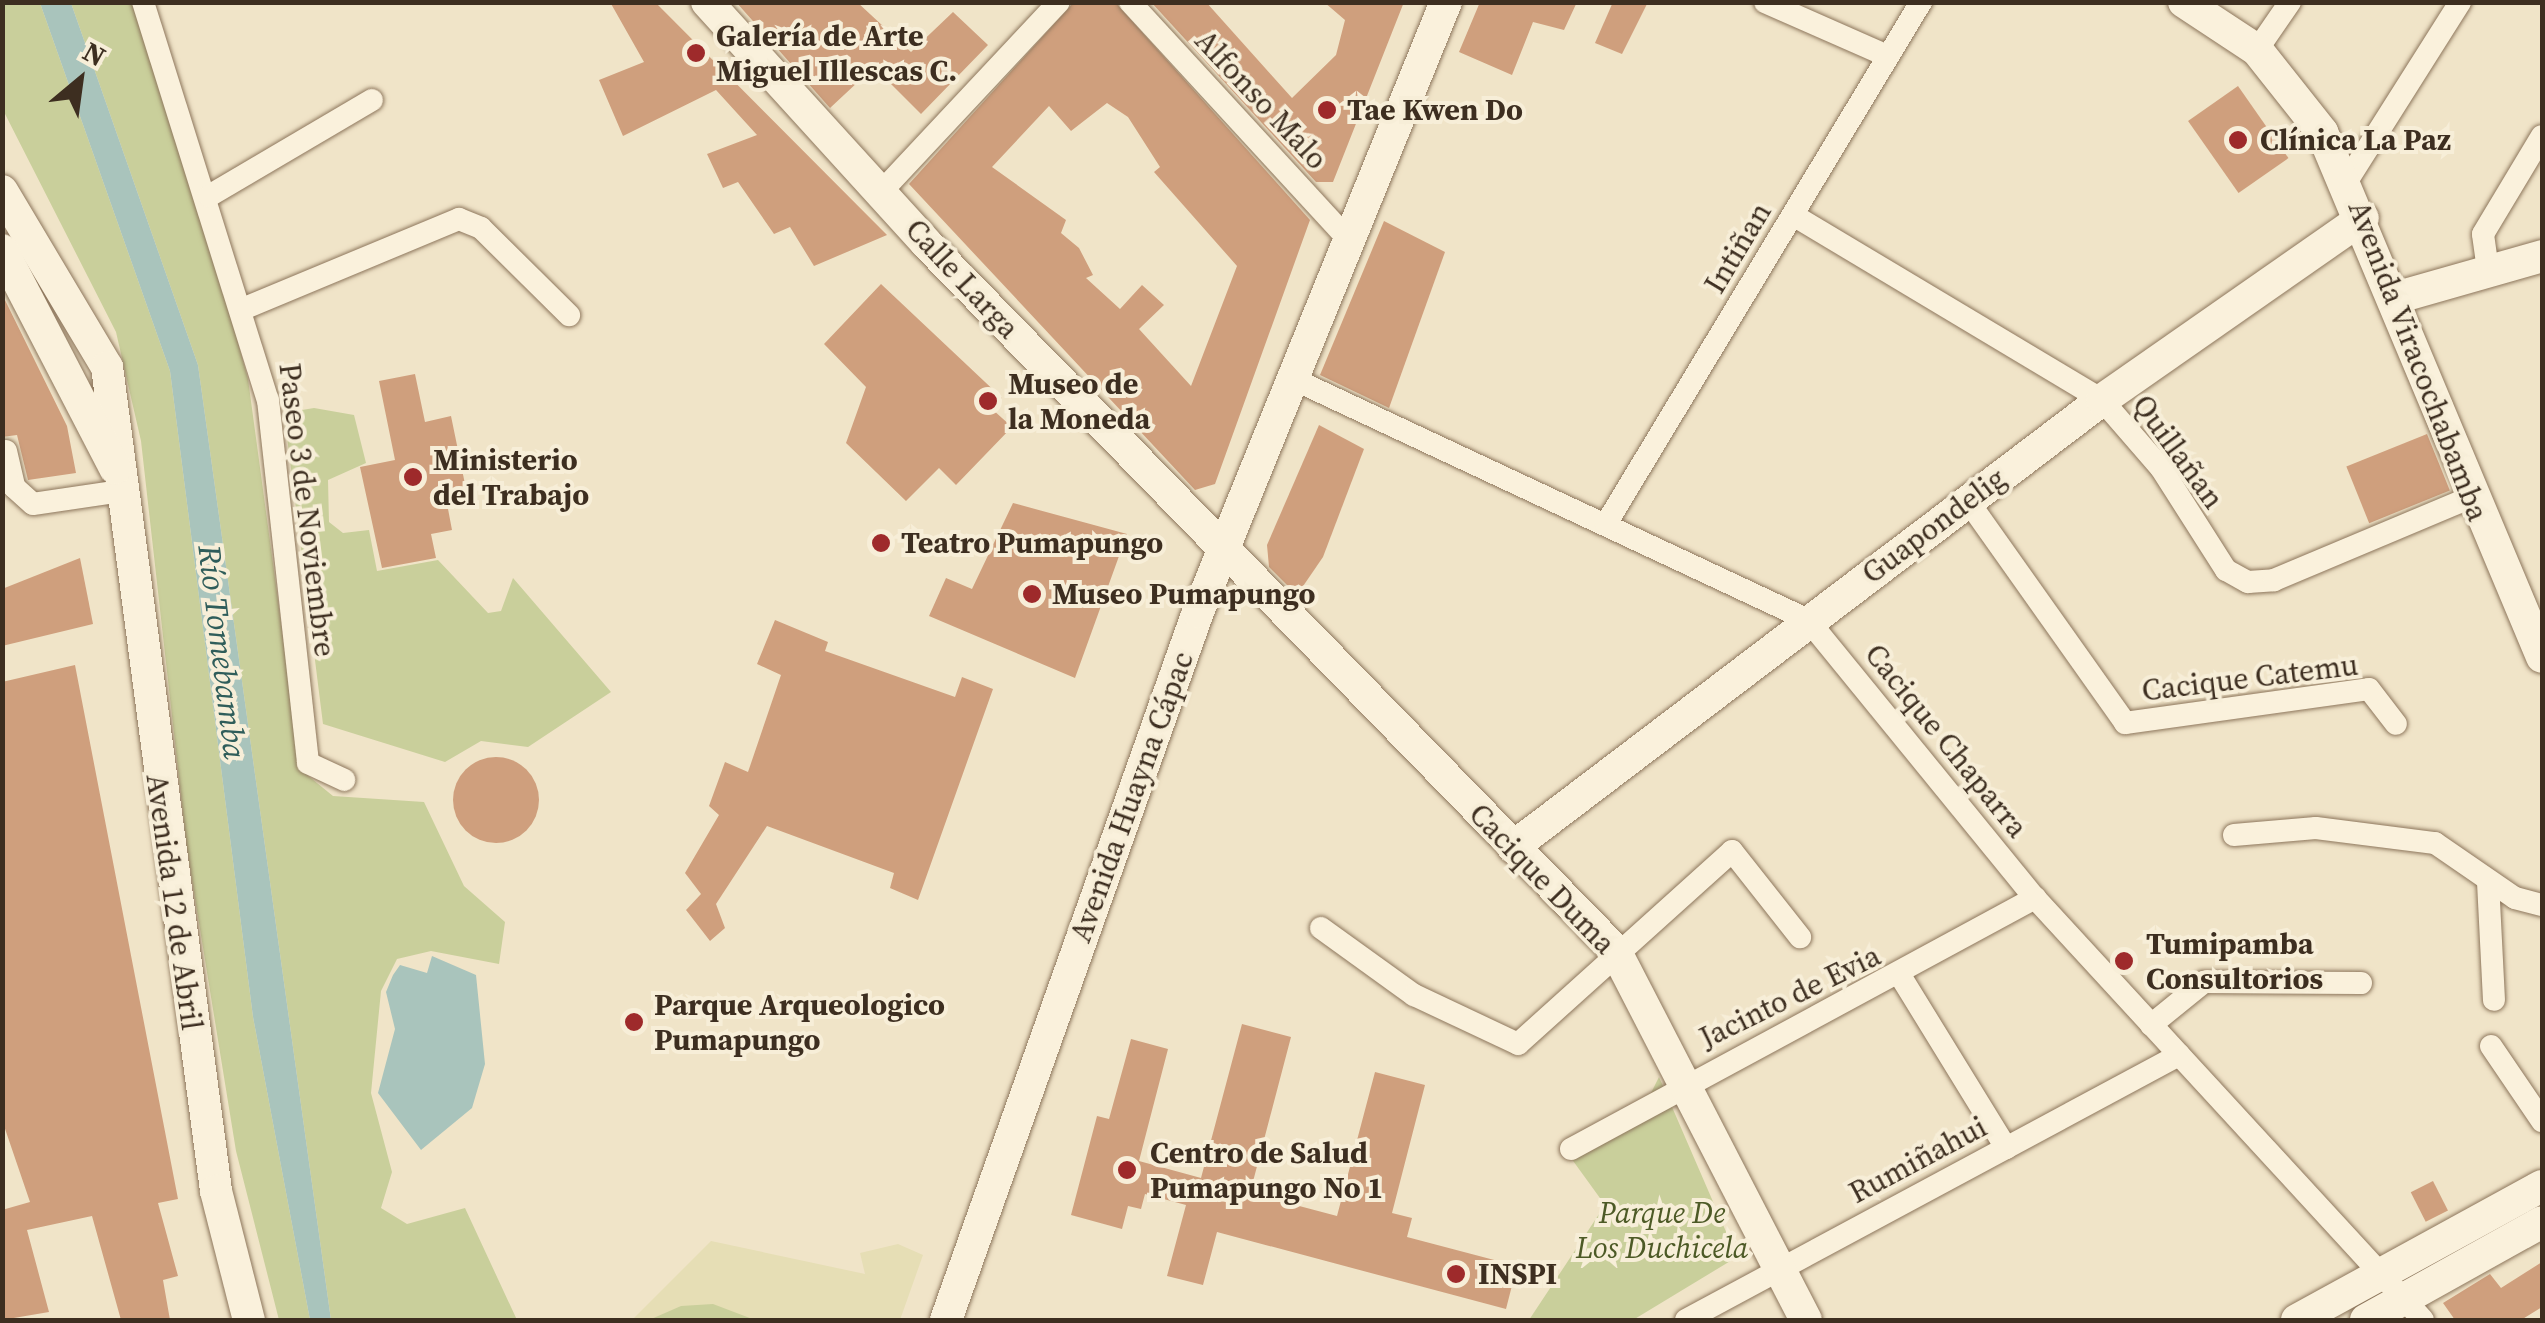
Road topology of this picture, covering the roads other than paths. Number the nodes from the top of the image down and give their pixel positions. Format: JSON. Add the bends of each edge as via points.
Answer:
{"nodes":[{"id":1,"x":143,"y":2,"type":"edge"},
{"id":2,"x":707,"y":2,"type":"edge"},
{"id":3,"x":1058,"y":2,"type":"edge"},
{"id":4,"x":1130,"y":2,"type":"edge"},
{"id":5,"x":1446,"y":2,"type":"edge"},
{"id":6,"x":1765,"y":2,"type":"edge"},
{"id":7,"x":1921,"y":2,"type":"edge"},
{"id":8,"x":2184,"y":2,"type":"edge"},
{"id":9,"x":2290,"y":2,"type":"edge"},
{"id":10,"x":2460,"y":2,"type":"edge"},
{"id":11,"x":2257,"y":50,"type":"junction"},
{"id":12,"x":1885,"y":54,"type":"junction"},
{"id":13,"x":372,"y":100,"type":"dead end"},
{"id":14,"x":2542,"y":136,"type":"edge"},
{"id":15,"x":2,"y":162,"type":"edge"},
{"id":16,"x":2346,"y":181,"type":"junction"},
{"id":17,"x":2,"y":192,"type":"edge"},
{"id":18,"x":881,"y":192,"type":"junction"},
{"id":19,"x":209,"y":196,"type":"junction"},
{"id":20,"x":1793,"y":214,"type":"junction"},
{"id":21,"x":2363,"y":218,"type":"junction"},
{"id":22,"x":1348,"y":239,"type":"junction"},
{"id":23,"x":2,"y":250,"type":"edge"},
{"id":24,"x":2542,"y":256,"type":"edge"},
{"id":25,"x":2488,"y":270,"type":"junction"},
{"id":26,"x":2,"y":275,"type":"edge"},
{"id":27,"x":2395,"y":298,"type":"junction"},
{"id":28,"x":246,"y":308,"type":"junction"},
{"id":29,"x":570,"y":315,"type":"dead end"},
{"id":30,"x":107,"y":366,"type":"junction"},
{"id":31,"x":66,"y":372,"type":"junction"},
{"id":32,"x":1291,"y":378,"type":"junction"},
{"id":33,"x":2102,"y":400,"type":"junction"},
{"id":34,"x":6,"y":451,"type":"dead end"},
{"id":35,"x":121,"y":485,"type":"junction"},
{"id":36,"x":2469,"y":498,"type":"junction"},
{"id":37,"x":1968,"y":502,"type":"junction"},
{"id":38,"x":1606,"y":524,"type":"junction"},
{"id":39,"x":1222,"y":551,"type":"junction"},
{"id":40,"x":1808,"y":620,"type":"junction"},
{"id":41,"x":2542,"y":657,"type":"edge"},
{"id":42,"x":2396,"y":724,"type":"dead end"},
{"id":43,"x":344,"y":780,"type":"dead end"},
{"id":44,"x":2234,"y":836,"type":"dead end"},
{"id":45,"x":1513,"y":847,"type":"junction"},
{"id":46,"x":2488,"y":882,"type":"junction"},
{"id":47,"x":2034,"y":898,"type":"junction"},
{"id":48,"x":2542,"y":905,"type":"edge"},
{"id":49,"x":1321,"y":928,"type":"dead end"},
{"id":50,"x":1800,"y":937,"type":"dead end"},
{"id":51,"x":1615,"y":950,"type":"junction"},
{"id":52,"x":1900,"y":977,"type":"junction"},
{"id":53,"x":2361,"y":983,"type":"dead end"},
{"id":54,"x":2494,"y":1000,"type":"dead end"},
{"id":55,"x":2151,"y":1025,"type":"junction"},
{"id":56,"x":2490,"y":1046,"type":"dead end"},
{"id":57,"x":2179,"y":1055,"type":"junction"},
{"id":58,"x":1683,"y":1084,"type":"junction"},
{"id":59,"x":2542,"y":1121,"type":"edge"},
{"id":60,"x":2006,"y":1148,"type":"junction"},
{"id":61,"x":1571,"y":1149,"type":"dead end"},
{"id":62,"x":2542,"y":1186,"type":"edge"},
{"id":63,"x":2542,"y":1222,"type":"edge"},
{"id":64,"x":1779,"y":1266,"type":"junction"},
{"id":65,"x":2380,"y":1273,"type":"junction"},
{"id":66,"x":2414,"y":1310,"type":"edge"},
{"id":67,"x":249,"y":1320,"type":"edge"},
{"id":68,"x":946,"y":1320,"type":"edge"},
{"id":69,"x":1686,"y":1320,"type":"edge"},
{"id":70,"x":1806,"y":1320,"type":"edge"},
{"id":71,"x":2297,"y":1320,"type":"edge"},
{"id":72,"x":2366,"y":1320,"type":"edge"}],
"edges":[{"from":1,"to":19,"type":"street","name":"Paseo 3 de Noviembre"},
{"from":2,"to":18,"type":"street","name":"Calle Larga"},
{"from":3,"to":18,"type":"street"},
{"from":4,"to":22,"type":"street","name":"Alfonso Malo"},
{"from":5,"to":22,"type":"street","name":"Avenida Huayna Cápac"},
{"from":6,"to":12,"type":"street"},
{"from":7,"to":12,"type":"street","name":"Intiñan"},
{"from":8,"to":11,"type":"street","name":"Avenida Viracochabamba"},
{"from":9,"to":11,"type":"street"},
{"from":10,"to":16,"type":"street"},
{"from":11,"to":16,"type":"street","name":"Avenida Viracochabamba","via":[[2302,102]]},
{"from":12,"to":20,"type":"street","name":"Intiñan"},
{"from":13,"to":19,"type":"street"},
{"from":14,"to":25,"type":"street","via":[[2483,234]]},
{"from":15,"to":30,"type":"street"},
{"from":16,"to":21,"type":"street","name":"Avenida Viracochabamba"},
{"from":17,"to":30,"type":"street","name":"Avenida 12 de Abril"},
{"from":18,"to":39,"type":"street","name":"Calle Larga"},
{"from":19,"to":28,"type":"street","name":"Paseo 3 de Noviembre"},
{"from":20,"to":33,"type":"street","name":"Quillañan"},
{"from":20,"to":38,"type":"street","name":"Intiñan"},
{"from":21,"to":27,"type":"street","name":"Avenida Viracochabamba"},
{"from":21,"to":33,"type":"street","name":"Guapondelig"},
{"from":22,"to":32,"type":"street","name":"Avenida Huayna Cápac"},
{"from":23,"to":31,"type":"street","name":"Avenida 12 de Abril"},
{"from":24,"to":25,"type":"street"},
{"from":25,"to":27,"type":"street"},
{"from":26,"to":31,"type":"street"},
{"from":27,"to":36,"type":"street","name":"Avenida Viracochabamba"},
{"from":28,"to":29,"type":"street","via":[[460,220],[482,228]]},
{"from":28,"to":43,"type":"street","name":"Paseo 3 de Noviembre","via":[[268,400],[308,764]]},
{"from":30,"to":35,"type":"street","name":"Avenida 12 de Abril"},
{"from":31,"to":35,"type":"street","name":"Avenida 12 de Abril"},
{"from":32,"to":38,"type":"street","name":"Cacique Chaparra"},
{"from":32,"to":39,"type":"street","name":"Avenida Huayna Cápac"},
{"from":33,"to":36,"type":"street","name":"Quillañan","via":[[2160,468],[2226,570],[2248,582],[2274,580]]},
{"from":33,"to":37,"type":"street","name":"Guapondelig"},
{"from":34,"to":35,"type":"street","via":[[14,487],[33,504]]},
{"from":35,"to":67,"type":"street","name":"Avenida 12 de Abril","via":[[216,1191]]},
{"from":36,"to":41,"type":"street","name":"Avenida Viracochabamba"},
{"from":37,"to":40,"type":"street","name":"Guapondelig"},
{"from":37,"to":42,"type":"street","name":"Cacique Catemu","via":[[2125,724],[2370,689]]},
{"from":38,"to":40,"type":"street","name":"Cacique Chaparra"},
{"from":39,"to":45,"type":"street","name":"Cacique Duma"},
{"from":39,"to":68,"type":"street","name":"Avenida Huayna Cápac"},
{"from":40,"to":45,"type":"street","name":"Guapondelig"},
{"from":40,"to":47,"type":"street","name":"Cacique Chaparra"},
{"from":44,"to":46,"type":"street","via":[[2316,828],[2435,843]]},
{"from":45,"to":51,"type":"street","name":"Cacique Duma"},
{"from":46,"to":48,"type":"street"},
{"from":46,"to":54,"type":"street"},
{"from":47,"to":52,"type":"street","name":"Jacinto de Evia"},
{"from":47,"to":55,"type":"street","name":"Cacique Chaparra"},
{"from":49,"to":51,"type":"street","via":[[1414,995],[1518,1044],[1536,1036]]},
{"from":50,"to":51,"type":"street","via":[[1732,851]]},
{"from":51,"to":58,"type":"street","name":"Cacique Duma"},
{"from":52,"to":58,"type":"street","name":"Jacinto de Evia"},
{"from":52,"to":60,"type":"street"},
{"from":53,"to":55,"type":"street","via":[[2204,982]]},
{"from":55,"to":57,"type":"street","name":"Cacique Chaparra"},
{"from":56,"to":59,"type":"street"},
{"from":57,"to":60,"type":"street","name":"Rumiñahui"},
{"from":57,"to":65,"type":"street","name":"Cacique Chaparra"},
{"from":58,"to":61,"type":"street","name":"Jacinto de Evia"},
{"from":58,"to":64,"type":"street","name":"Cacique Duma"},
{"from":60,"to":64,"type":"street","name":"Rumiñahui"},
{"from":62,"to":65,"type":"street"},
{"from":63,"to":66,"type":"street"},
{"from":64,"to":69,"type":"street","name":"Rumiñahui"},
{"from":64,"to":70,"type":"street","name":"Cacique Duma"},
{"from":65,"to":66,"type":"street","name":"Cacique Chaparra"},
{"from":65,"to":71,"type":"street"},
{"from":66,"to":72,"type":"street"}]}
